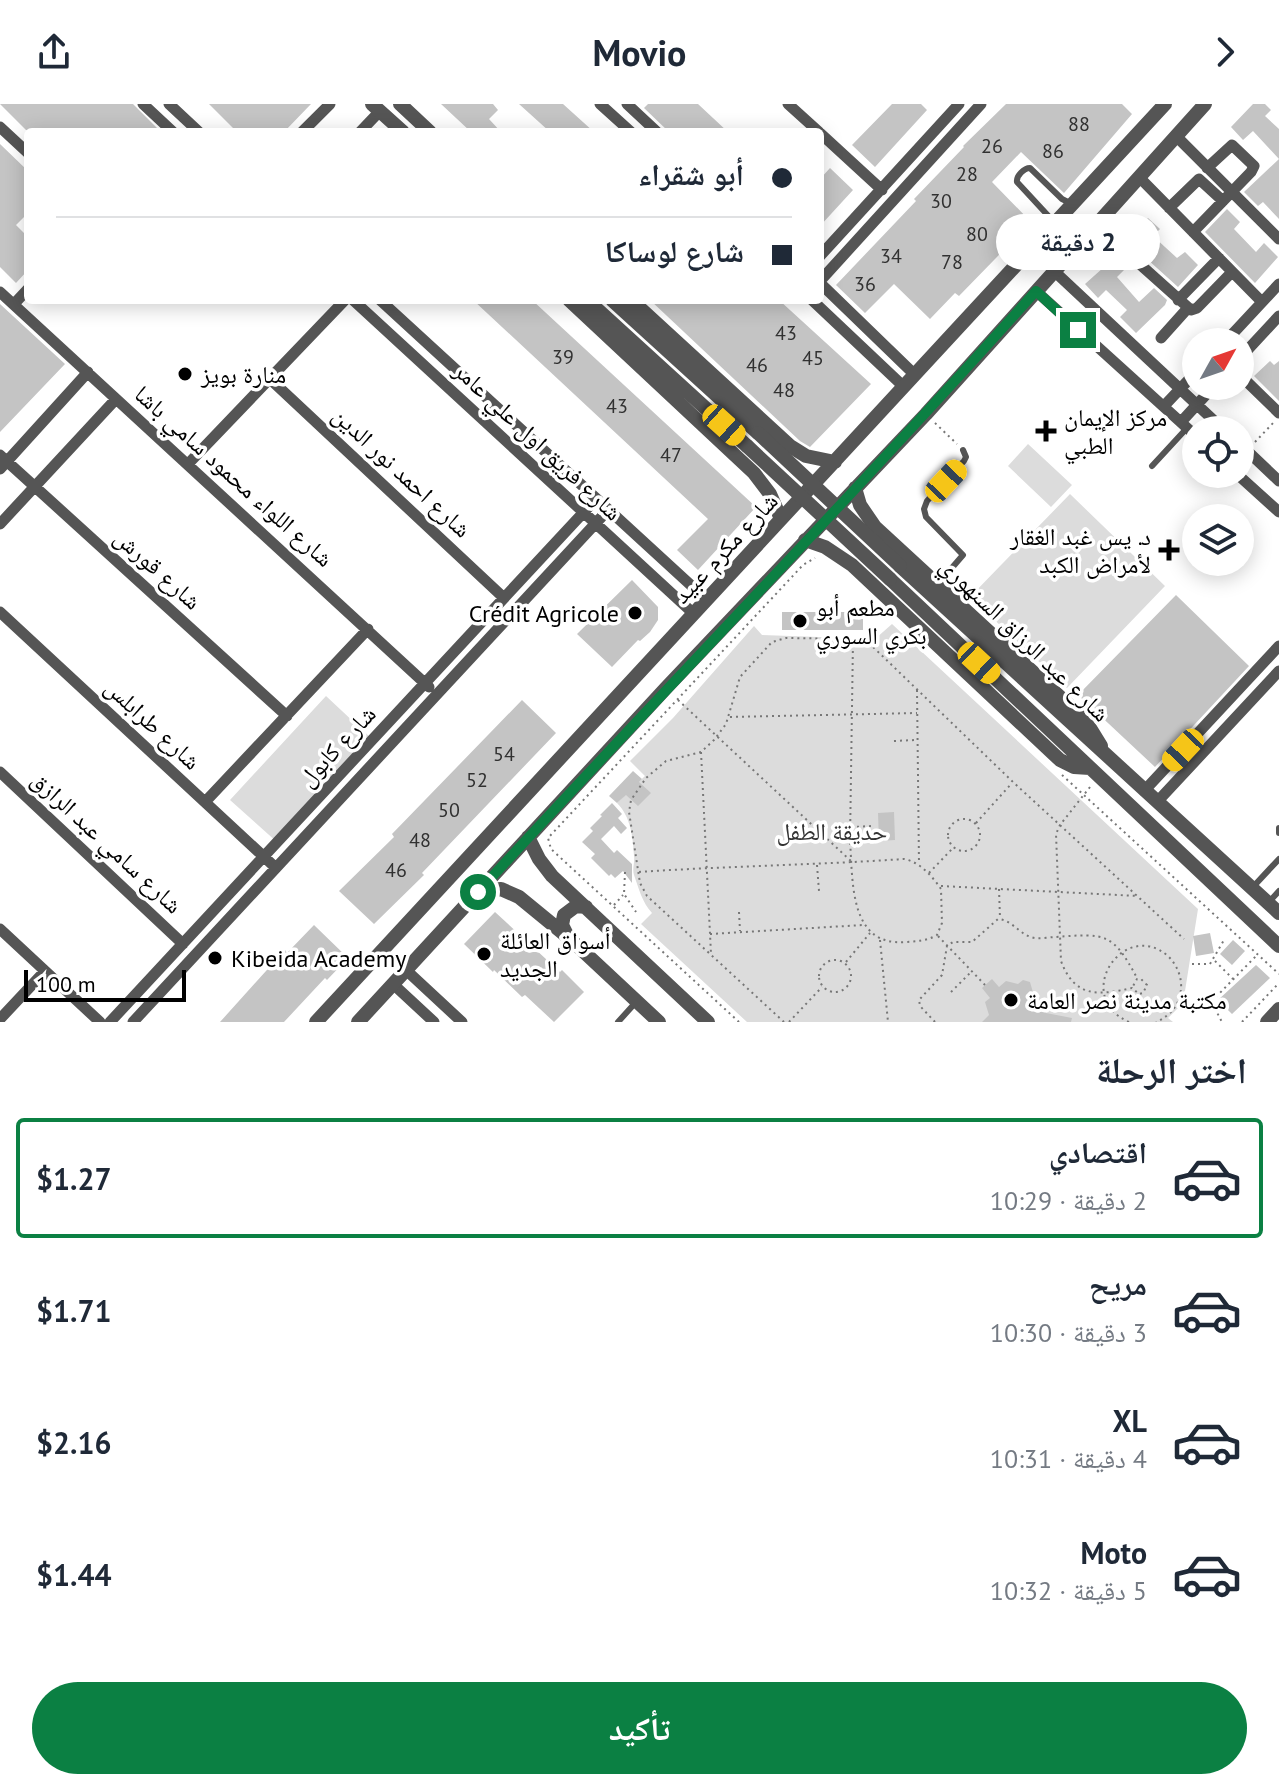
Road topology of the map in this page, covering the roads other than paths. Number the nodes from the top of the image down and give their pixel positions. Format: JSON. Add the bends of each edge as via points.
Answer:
{"nodes":[{"id":1,"x":143,"y":104,"type":"edge"},
{"id":2,"x":169,"y":104,"type":"edge"},
{"id":3,"x":330,"y":104,"type":"edge"},
{"id":4,"x":400,"y":104,"type":"edge"},
{"id":5,"x":600,"y":104,"type":"edge"},
{"id":6,"x":627,"y":104,"type":"edge"},
{"id":7,"x":788,"y":104,"type":"edge"},
{"id":8,"x":981,"y":104,"type":"edge"},
{"id":9,"x":1165,"y":104,"type":"edge"},
{"id":10,"x":1205,"y":104,"type":"edge"},
{"id":11,"x":955,"y":105,"type":"edge"},
{"id":12,"x":376,"y":108,"type":"edge"},
{"id":13,"x":185,"y":119,"type":"junction"},
{"id":14,"x":967,"y":119,"type":"junction"},
{"id":15,"x":0,"y":127,"type":"edge"},
{"id":16,"x":170,"y":128,"type":"edge"},
{"id":17,"x":177,"y":128,"type":"edge"},
{"id":18,"x":195,"y":128,"type":"edge"},
{"id":19,"x":306,"y":128,"type":"edge"},
{"id":20,"x":363,"y":128,"type":"edge"},
{"id":21,"x":398,"y":128,"type":"edge"},
{"id":22,"x":426,"y":128,"type":"edge"},
{"id":23,"x":627,"y":128,"type":"edge"},
{"id":24,"x":653,"y":128,"type":"edge"},
{"id":25,"x":814,"y":128,"type":"edge"},
{"id":26,"x":1176,"y":136,"type":"junction"},
{"id":27,"x":824,"y":138,"type":"edge"},
{"id":28,"x":24,"y":149,"type":"edge"},
{"id":29,"x":1207,"y":168,"type":"junction"},
{"id":30,"x":1139,"y":177,"type":"junction"},
{"id":31,"x":882,"y":190,"type":"junction"},
{"id":32,"x":1227,"y":197,"type":"junction"},
{"id":33,"x":1072,"y":204,"type":"junction"},
{"id":34,"x":1169,"y":208,"type":"junction"},
{"id":35,"x":1054,"y":223,"type":"junction"},
{"id":36,"x":1096,"y":225,"type":"junction"},
{"id":37,"x":1193,"y":232,"type":"junction"},
{"id":38,"x":1279,"y":239,"type":"edge"},
{"id":39,"x":824,"y":252,"type":"edge"},
{"id":40,"x":1219,"y":258,"type":"junction"},
{"id":41,"x":1054,"y":271,"type":"junction"},
{"id":42,"x":1232,"y":272,"type":"junction"},
{"id":43,"x":824,"y":278,"type":"edge"},
{"id":44,"x":1279,"y":284,"type":"edge"},
{"id":45,"x":824,"y":286,"type":"edge"},
{"id":46,"x":1036,"y":291,"type":"junction"},
{"id":47,"x":0,"y":292,"type":"edge"},
{"id":48,"x":24,"y":293,"type":"edge"},
{"id":49,"x":1262,"y":302,"type":"junction"},
{"id":50,"x":14,"y":304,"type":"junction"},
{"id":51,"x":341,"y":304,"type":"edge"},
{"id":52,"x":357,"y":304,"type":"edge"},
{"id":53,"x":384,"y":304,"type":"edge"},
{"id":54,"x":573,"y":304,"type":"edge"},
{"id":55,"x":591,"y":304,"type":"edge"},
{"id":56,"x":616,"y":304,"type":"edge"},
{"id":57,"x":635,"y":304,"type":"edge"},
{"id":58,"x":816,"y":304,"type":"edge"},
{"id":59,"x":1183,"y":304,"type":"junction"},
{"id":60,"x":1279,"y":316,"type":"edge"},
{"id":61,"x":1238,"y":328,"type":"edge"},
{"id":62,"x":1161,"y":338,"type":"dead end"},
{"id":63,"x":1254,"y":343,"type":"edge"},
{"id":64,"x":88,"y":372,"type":"junction"},
{"id":65,"x":914,"y":374,"type":"junction"},
{"id":66,"x":270,"y":379,"type":"junction"},
{"id":67,"x":903,"y":386,"type":"junction"},
{"id":68,"x":1180,"y":389,"type":"junction"},
{"id":69,"x":1254,"y":389,"type":"edge"},
{"id":70,"x":116,"y":399,"type":"junction"},
{"id":71,"x":1201,"y":400,"type":"edge"},
{"id":72,"x":1197,"y":404,"type":"junction"},
{"id":73,"x":1164,"y":406,"type":"junction"},
{"id":74,"x":1279,"y":415,"type":"edge"},
{"id":75,"x":1192,"y":416,"type":"edge"},
{"id":76,"x":1209,"y":416,"type":"edge"},
{"id":77,"x":1182,"y":422,"type":"edge"},
{"id":78,"x":1182,"y":434,"type":"edge"},
{"id":79,"x":784,"y":441,"type":"junction"},
{"id":80,"x":963,"y":450,"type":"road end"},
{"id":81,"x":1254,"y":457,"type":"edge"},
{"id":82,"x":2,"y":462,"type":"edge"},
{"id":83,"x":835,"y":462,"type":"junction"},
{"id":84,"x":188,"y":464,"type":"junction"},
{"id":85,"x":1152,"y":466,"type":"dead end"},
{"id":86,"x":754,"y":473,"type":"junction"},
{"id":87,"x":1279,"y":481,"type":"edge"},
{"id":88,"x":34,"y":487,"type":"junction"},
{"id":89,"x":855,"y":488,"type":"junction"},
{"id":90,"x":1252,"y":488,"type":"edge"},
{"id":91,"x":596,"y":499,"type":"junction"},
{"id":92,"x":608,"y":510,"type":"junction"},
{"id":93,"x":1279,"y":512,"type":"edge"},
{"id":94,"x":583,"y":513,"type":"junction"},
{"id":95,"x":781,"y":519,"type":"junction"},
{"id":96,"x":0,"y":524,"type":"edge"},
{"id":97,"x":595,"y":524,"type":"junction"},
{"id":98,"x":886,"y":537,"type":"junction"},
{"id":99,"x":805,"y":540,"type":"junction"},
{"id":100,"x":859,"y":572,"type":"junction"},
{"id":101,"x":938,"y":584,"type":"junction"},
{"id":102,"x":504,"y":598,"type":"junction"},
{"id":103,"x":707,"y":600,"type":"junction"},
{"id":104,"x":0,"y":613,"type":"edge"},
{"id":105,"x":694,"y":614,"type":"junction"},
{"id":106,"x":368,"y":629,"type":"junction"},
{"id":107,"x":1279,"y":646,"type":"edge"},
{"id":108,"x":1279,"y":671,"type":"edge"},
{"id":109,"x":425,"y":683,"type":"junction"},
{"id":110,"x":437,"y":694,"type":"junction"},
{"id":111,"x":287,"y":716,"type":"junction"},
{"id":112,"x":1103,"y":754,"type":"junction"},
{"id":113,"x":0,"y":772,"type":"edge"},
{"id":114,"x":1094,"y":772,"type":"junction"},
{"id":115,"x":1144,"y":791,"type":"junction"},
{"id":116,"x":205,"y":802,"type":"junction"},
{"id":117,"x":1157,"y":802,"type":"junction"},
{"id":118,"x":528,"y":837,"type":"junction"},
{"id":119,"x":264,"y":857,"type":"junction"},
{"id":120,"x":1279,"y":859,"type":"edge"},
{"id":121,"x":276,"y":868,"type":"junction"},
{"id":122,"x":1252,"y":888,"type":"junction"},
{"id":123,"x":1279,"y":891,"type":"edge"},
{"id":124,"x":478,"y":892,"type":"junction"},
{"id":125,"x":586,"y":907,"type":"junction"},
{"id":126,"x":1274,"y":908,"type":"edge"},
{"id":127,"x":0,"y":929,"type":"edge"},
{"id":128,"x":569,"y":938,"type":"junction"},
{"id":129,"x":183,"y":944,"type":"junction"},
{"id":130,"x":1279,"y":946,"type":"edge"},
{"id":131,"x":406,"y":970,"type":"junction"},
{"id":132,"x":45,"y":971,"type":"junction"},
{"id":133,"x":393,"y":984,"type":"junction"},
{"id":134,"x":637,"y":1001,"type":"junction"},
{"id":135,"x":1279,"y":1009,"type":"edge"},
{"id":136,"x":0,"y":1019,"type":"edge"},
{"id":137,"x":100,"y":1022,"type":"edge"},
{"id":138,"x":110,"y":1022,"type":"edge"},
{"id":139,"x":133,"y":1022,"type":"edge"},
{"id":140,"x":316,"y":1022,"type":"edge"},
{"id":141,"x":358,"y":1022,"type":"edge"},
{"id":142,"x":434,"y":1022,"type":"edge"},
{"id":143,"x":462,"y":1022,"type":"edge"},
{"id":144,"x":618,"y":1022,"type":"edge"},
{"id":145,"x":659,"y":1022,"type":"edge"},
{"id":146,"x":708,"y":1022,"type":"edge"},
{"id":147,"x":1267,"y":1022,"type":"edge"}],
"edges":[{"from":1,"to":16,"type":"street"},
{"from":2,"to":13,"type":"street"},
{"from":3,"to":19,"type":"street"},
{"from":4,"to":22,"type":"street"},
{"from":5,"to":23,"type":"street"},
{"from":6,"to":24,"type":"street"},
{"from":7,"to":25,"type":"street"},
{"from":8,"to":14,"type":"street"},
{"from":9,"to":33,"type":"street","name":"شارع مكرم عبيد"},
{"from":10,"to":26,"type":"street"},
{"from":11,"to":14,"type":"street"},
{"from":11,"to":31,"type":"street"},
{"from":12,"to":20,"type":"street"},
{"from":12,"to":21,"type":"street"},
{"from":13,"to":17,"type":"street"},
{"from":13,"to":18,"type":"street"},
{"from":14,"to":43,"type":"street"},
{"from":15,"to":28,"type":"street"},
{"from":26,"to":29,"type":"street"},
{"from":26,"to":30,"type":"street"},
{"from":27,"to":31,"type":"street"},
{"from":29,"to":32,"type":"street"},
{"from":29,"to":32,"type":"street","via":[[1232,145],[1252,163],[1254,169]]},
{"from":30,"to":34,"type":"street"},
{"from":30,"to":36,"type":"street"},
{"from":31,"to":39,"type":"street"},
{"from":32,"to":34,"type":"street","via":[[1199,179]]},
{"from":32,"to":37,"type":"street"},
{"from":32,"to":38,"type":"street"},
{"from":33,"to":35,"type":"street","name":"شارع مكرم عبيد"},
{"from":33,"to":35,"type":"lane","via":[[1030,168],[1017,177]]},
{"from":34,"to":37,"type":"street"},
{"from":35,"to":65,"type":"street","name":"شارع مكرم عبيد"},
{"from":36,"to":41,"type":"street"},
{"from":36,"to":59,"type":"street"},
{"from":37,"to":40,"type":"street"},
{"from":40,"to":42,"type":"street"},
{"from":40,"to":59,"type":"street"},
{"from":41,"to":46,"type":"street"},
{"from":41,"to":68,"type":"street"},
{"from":42,"to":49,"type":"street"},
{"from":42,"to":59,"type":"street","via":[[1197,308]]},
{"from":44,"to":49,"type":"street"},
{"from":45,"to":65,"type":"street"},
{"from":46,"to":73,"type":"street"},
{"from":46,"to":89,"type":"street"},
{"from":47,"to":50,"type":"street","name":"شارع اللواء محمود سامي باشا"},
{"from":48,"to":50,"type":"street"},
{"from":49,"to":61,"type":"street"},
{"from":50,"to":64,"type":"street","name":"شارع اللواء محمود سامي باشا"},
{"from":51,"to":66,"type":"street"},
{"from":52,"to":94,"type":"street","name":"شارع فريق اول علي عامر"},
{"from":53,"to":91,"type":"street","name":"شارع فريق اول علي عامر"},
{"from":54,"to":86,"type":"street"},
{"from":55,"to":114,"type":"street","bridge":true},
{"from":56,"to":112,"type":"street","bridge":true},
{"from":57,"to":79,"type":"street"},
{"from":58,"to":67,"type":"street"},
{"from":59,"to":62,"type":"street"},
{"from":60,"to":63,"type":"street"},
{"from":64,"to":70,"type":"street","name":"شارع اللواء محمود سامي باشا"},
{"from":64,"to":82,"type":"street"},
{"from":65,"to":67,"type":"street","name":"شارع مكرم عبيد"},
{"from":66,"to":84,"type":"street"},
{"from":66,"to":102,"type":"street","name":"شارع احمد نور الدين"},
{"from":67,"to":83,"type":"street","name":"شارع مكرم عبيد"},
{"from":68,"to":72,"type":"street"},
{"from":68,"to":73,"type":"street"},
{"from":69,"to":74,"type":"street"},
{"from":70,"to":84,"type":"street","name":"شارع اللواء محمود سامي باشا"},
{"from":70,"to":88,"type":"street"},
{"from":71,"to":72,"type":"street"},
{"from":72,"to":75,"type":"street"},
{"from":72,"to":76,"type":"street"},
{"from":73,"to":77,"type":"street"},
{"from":78,"to":85,"type":"lane"},
{"from":79,"to":83,"type":"street","via":[[806,456]]},
{"from":79,"to":86,"type":"street","via":[[775,466]]},
{"from":80,"to":101,"type":"lane","via":[[964,461],[924,509],[963,555]]},
{"from":81,"to":87,"type":"street"},
{"from":82,"to":88,"type":"street","name":"شارع قورش"},
{"from":83,"to":95,"type":"street","name":"شارع مكرم عبيد"},
{"from":84,"to":106,"type":"street","name":"شارع اللواء محمود سامي باشا"},
{"from":86,"to":95,"type":"street"},
{"from":88,"to":96,"type":"street"},
{"from":88,"to":111,"type":"street","name":"شارع قورش"},
{"from":89,"to":98,"type":"street","name":"شارع عبد الرزاق السنهوري","via":[[864,512]]},
{"from":89,"to":99,"type":"street"},
{"from":90,"to":93,"type":"street"},
{"from":91,"to":92,"type":"street","name":"شارع فريق اول علي عامر"},
{"from":91,"to":94,"type":"street","name":"شارع كابول"},
{"from":92,"to":97,"type":"street","name":"شارع كابول"},
{"from":92,"to":103,"type":"street","name":"شارع فريق اول علي عامر"},
{"from":94,"to":97,"type":"street","name":"شارع فريق اول علي عامر"},
{"from":94,"to":102,"type":"street","name":"شارع كابول"},
{"from":95,"to":103,"type":"street","name":"شارع مكرم عبيد"},
{"from":97,"to":105,"type":"street","name":"شارع فريق اول علي عامر"},
{"from":97,"to":110,"type":"street","name":"شارع كابول"},
{"from":98,"to":100,"type":"street","via":[[865,545]]},
{"from":98,"to":101,"type":"street","name":"شارع عبد الرزاق السنهوري"},
{"from":99,"to":100,"type":"street","via":[[834,552]]},
{"from":99,"to":118,"type":"street"},
{"from":100,"to":114,"type":"street","via":[[1060,760]]},
{"from":101,"to":112,"type":"street","name":"شارع عبد الرزاق السنهوري","via":[[1085,720]]},
{"from":102,"to":109,"type":"street","name":"شارع كابول"},
{"from":103,"to":105,"type":"street","name":"شارع مكرم عبيد"},
{"from":104,"to":116,"type":"street","name":"شارع طرابلس"},
{"from":105,"to":140,"type":"street","name":"شارع مكرم عبيد"},
{"from":106,"to":109,"type":"street","name":"شارع اللواء محمود سامي باشا"},
{"from":106,"to":111,"type":"street"},
{"from":107,"to":115,"type":"street"},
{"from":108,"to":117,"type":"street"},
{"from":109,"to":110,"type":"street","name":"شارع اللواء محمود سامي باشا"},
{"from":109,"to":119,"type":"street","name":"شارع كابول"},
{"from":110,"to":121,"type":"street","name":"شارع كابول"},
{"from":111,"to":116,"type":"street"},
{"from":112,"to":115,"type":"street","name":"شارع عبد الرزاق السنهوري"},
{"from":113,"to":129,"type":"street","name":"شارع سامي عبد الرازق"},
{"from":114,"to":130,"type":"street"},
{"from":115,"to":117,"type":"street","name":"شارع عبد الرزاق السنهوري"},
{"from":116,"to":119,"type":"street","name":"شارع طرابلس"},
{"from":117,"to":122,"type":"street","name":"شارع عبد الرزاق السنهوري"},
{"from":118,"to":124,"type":"street"},
{"from":118,"to":125,"type":"street","via":[[545,868]]},
{"from":119,"to":121,"type":"street","name":"شارع طرابلس"},
{"from":119,"to":129,"type":"street","name":"شارع كابول"},
{"from":120,"to":122,"type":"lane"},
{"from":121,"to":139,"type":"street","name":"شارع كابول"},
{"from":122,"to":126,"type":"street","name":"شارع عبد الرزاق السنهوري"},
{"from":123,"to":126,"type":"lane"},
{"from":124,"to":128,"type":"street","via":[[495,888],[513,893]]},
{"from":124,"to":131,"type":"street"},
{"from":125,"to":128,"type":"street","via":[[571,908],[564,915],[562,925]]},
{"from":125,"to":146,"type":"street"},
{"from":127,"to":132,"type":"street"},
{"from":128,"to":134,"type":"street"},
{"from":129,"to":138,"type":"street","name":"شارع كابول"},
{"from":131,"to":133,"type":"street"},
{"from":131,"to":143,"type":"street"},
{"from":132,"to":136,"type":"street"},
{"from":132,"to":137,"type":"street"},
{"from":133,"to":141,"type":"street"},
{"from":133,"to":142,"type":"street"},
{"from":134,"to":144,"type":"lane"},
{"from":134,"to":145,"type":"street"},
{"from":135,"to":147,"type":"street"}]}
